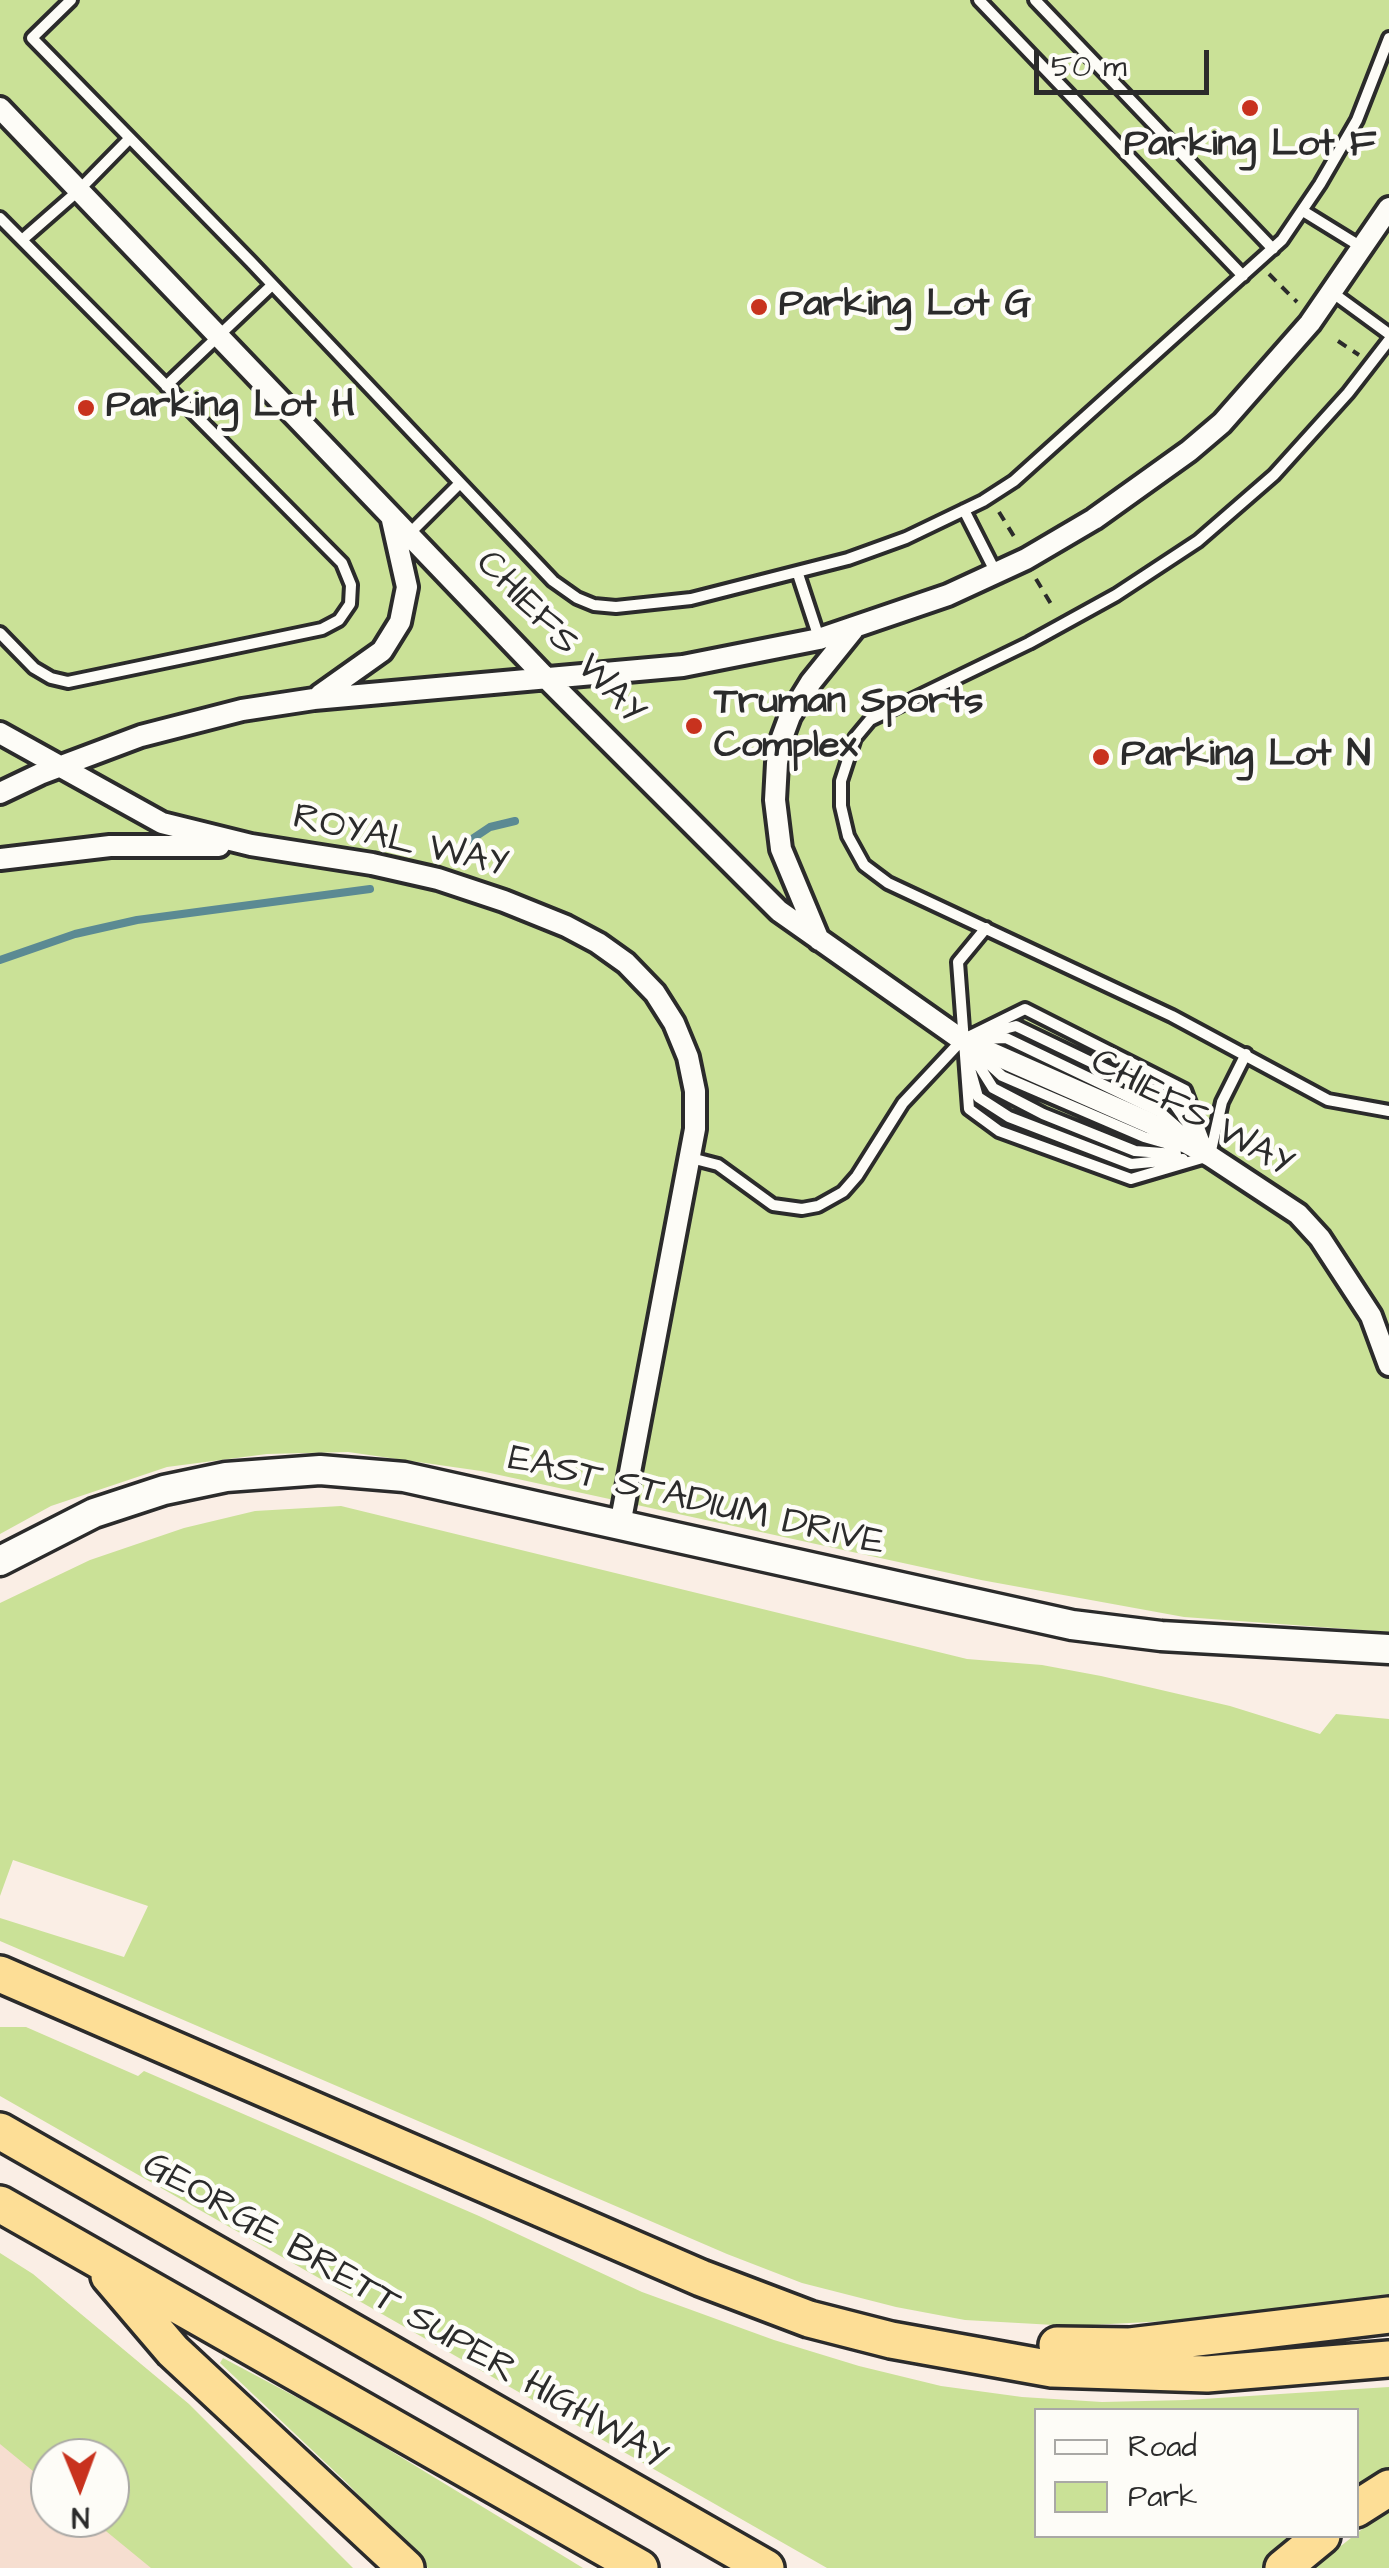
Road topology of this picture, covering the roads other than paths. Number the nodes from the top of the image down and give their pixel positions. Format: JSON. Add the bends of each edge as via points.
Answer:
{"nodes":[{"id":1,"x":71,"y":0,"type":"edge"},
{"id":2,"x":979,"y":0,"type":"edge"},
{"id":3,"x":1035,"y":0,"type":"edge"},
{"id":4,"x":1389,"y":38,"type":"edge"},
{"id":5,"x":1386,"y":56,"type":"edge"},
{"id":6,"x":0,"y":108,"type":"edge"},
{"id":7,"x":129,"y":138,"type":"junction"},
{"id":8,"x":78,"y":191,"type":"junction"},
{"id":9,"x":1389,"y":208,"type":"edge"},
{"id":10,"x":1303,"y":211,"type":"junction"},
{"id":11,"x":0,"y":218,"type":"edge"},
{"id":12,"x":22,"y":240,"type":"junction"},
{"id":13,"x":1273,"y":249,"type":"junction"},
{"id":14,"x":1364,"y":249,"type":"junction"},
{"id":15,"x":1243,"y":276,"type":"junction"},
{"id":16,"x":272,"y":285,"type":"junction"},
{"id":17,"x":1333,"y":293,"type":"junction"},
{"id":18,"x":220,"y":336,"type":"junction"},
{"id":19,"x":1389,"y":337,"type":"edge"},
{"id":20,"x":166,"y":386,"type":"junction"},
{"id":21,"x":460,"y":483,"type":"junction"},
{"id":22,"x":964,"y":510,"type":"junction"},
{"id":23,"x":391,"y":515,"type":"junction"},
{"id":24,"x":409,"y":534,"type":"junction"},
{"id":25,"x":798,"y":574,"type":"junction"},
{"id":26,"x":996,"y":574,"type":"junction"},
{"id":27,"x":853,"y":630,"type":"junction"},
{"id":28,"x":0,"y":633,"type":"edge"},
{"id":29,"x":819,"y":639,"type":"junction"},
{"id":30,"x":545,"y":677,"type":"junction"},
{"id":31,"x":314,"y":699,"type":"junction"},
{"id":32,"x":0,"y":733,"type":"edge"},
{"id":33,"x":58,"y":767,"type":"junction"},
{"id":34,"x":0,"y":793,"type":"edge"},
{"id":35,"x":252,"y":846,"type":"junction"},
{"id":36,"x":0,"y":859,"type":"edge"},
{"id":37,"x":986,"y":928,"type":"junction"},
{"id":38,"x":819,"y":942,"type":"junction"},
{"id":39,"x":962,"y":1040,"type":"junction"},
{"id":40,"x":1246,"y":1054,"type":"junction"},
{"id":41,"x":1389,"y":1110,"type":"edge"},
{"id":42,"x":1210,"y":1156,"type":"junction"},
{"id":43,"x":691,"y":1158,"type":"junction"},
{"id":44,"x":1389,"y":1365,"type":"edge"},
{"id":45,"x":620,"y":1525,"type":"junction"},
{"id":46,"x":0,"y":1561,"type":"edge"},
{"id":47,"x":1389,"y":1648,"type":"edge"},
{"id":48,"x":0,"y":1974,"type":"edge"},
{"id":49,"x":0,"y":2131,"type":"edge"},
{"id":50,"x":0,"y":2204,"type":"edge"},
{"id":51,"x":92,"y":2256,"type":"junction"},
{"id":52,"x":1389,"y":2316,"type":"edge"},
{"id":53,"x":891,"y":2340,"type":"junction"},
{"id":54,"x":1389,"y":2359,"type":"edge"},
{"id":55,"x":1389,"y":2488,"type":"edge"},
{"id":56,"x":1359,"y":2508,"type":"edge"},
{"id":57,"x":1320,"y":2538,"type":"edge"},
{"id":58,"x":406,"y":2568,"type":"edge"},
{"id":59,"x":640,"y":2568,"type":"edge"},
{"id":60,"x":766,"y":2568,"type":"edge"},
{"id":61,"x":1283,"y":2568,"type":"edge"}],
"edges":[{"from":1,"to":7,"type":"lane","via":[[32,38]]},
{"from":2,"to":15,"type":"lane"},
{"from":3,"to":13,"type":"lane"},
{"from":4,"to":5,"type":"lane"},
{"from":5,"to":10,"type":"lane"},
{"from":6,"to":8,"type":"street","name":"CHIEFS WAY"},
{"from":7,"to":8,"type":"lane"},
{"from":7,"to":16,"type":"lane"},
{"from":8,"to":12,"type":"lane"},
{"from":8,"to":18,"type":"street","name":"CHIEFS WAY"},
{"from":9,"to":14,"type":"street"},
{"from":10,"to":13,"type":"lane"},
{"from":10,"to":14,"type":"lane"},
{"from":11,"to":12,"type":"lane"},
{"from":12,"to":20,"type":"lane"},
{"from":13,"to":15,"type":"lane"},
{"from":14,"to":17,"type":"street"},
{"from":15,"to":22,"type":"lane","via":[[1014,481]]},
{"from":16,"to":18,"type":"lane"},
{"from":16,"to":21,"type":"lane"},
{"from":17,"to":19,"type":"lane"},
{"from":17,"to":26,"type":"street","via":[[1268,372],[1188,451],[1094,518]]},
{"from":18,"to":20,"type":"lane"},
{"from":18,"to":23,"type":"street","name":"CHIEFS WAY"},
{"from":19,"to":37,"type":"lane","via":[[1274,475],[1198,541],[1116,596],[870,720],[855,738],[840,806],[864,864],[888,883]]},
{"from":20,"to":28,"type":"lane","via":[[342,563],[351,585],[340,620],[68,682],[34,668]]},
{"from":21,"to":24,"type":"lane"},
{"from":21,"to":25,"type":"lane","via":[[553,581],[594,605],[691,599]]},
{"from":22,"to":25,"type":"lane","via":[[906,538]]},
{"from":22,"to":26,"type":"lane"},
{"from":23,"to":24,"type":"street","name":"CHIEFS WAY"},
{"from":23,"to":31,"type":"street","via":[[408,587],[400,622],[382,651]]},
{"from":24,"to":30,"type":"street","name":"CHIEFS WAY"},
{"from":25,"to":29,"type":"lane"},
{"from":26,"to":27,"type":"street"},
{"from":27,"to":29,"type":"street"},
{"from":27,"to":38,"type":"street","via":[[790,716],[777,763],[781,849]]},
{"from":29,"to":30,"type":"street","via":[[683,666]]},
{"from":30,"to":31,"type":"street"},
{"from":30,"to":38,"type":"street","name":"CHIEFS WAY"},
{"from":31,"to":33,"type":"street","via":[[158,731]]},
{"from":32,"to":33,"type":"street","name":"ROYAL WAY"},
{"from":33,"to":34,"type":"street"},
{"from":33,"to":35,"type":"street","name":"ROYAL WAY","via":[[162,822]]},
{"from":35,"to":36,"type":"street","via":[[110,846]]},
{"from":35,"to":43,"type":"street","name":"ROYAL WAY","via":[[438,879],[598,943],[626,963],[674,1023],[695,1091]]},
{"from":37,"to":39,"type":"lane","via":[[958,962]]},
{"from":37,"to":40,"type":"lane"},
{"from":38,"to":39,"type":"street","name":"CHIEFS WAY"},
{"from":39,"to":42,"type":"street","name":"CHIEFS WAY"},
{"from":39,"to":42,"type":"lane","via":[[993,1088],[1043,1114],[1135,1151]]},
{"from":39,"to":42,"type":"lane","via":[[1016,1026],[1172,1101]]},
{"from":39,"to":42,"type":"lane","via":[[978,1098],[1009,1117],[1131,1164]]},
{"from":39,"to":42,"type":"lane","via":[[1025,1009],[1185,1090]]},
{"from":39,"to":42,"type":"lane","via":[[968,1109],[1000,1131],[1132,1179]]},
{"from":39,"to":43,"type":"lane","via":[[903,1104],[857,1176],[818,1206],[774,1205],[718,1165]]},
{"from":40,"to":41,"type":"lane","via":[[1328,1100]]},
{"from":40,"to":42,"type":"lane","via":[[1222,1102]]},
{"from":42,"to":44,"type":"street","name":"CHIEFS WAY","via":[[1298,1214],[1320,1238],[1372,1316]]},
{"from":43,"to":45,"type":"street","name":"ROYAL WAY"},
{"from":45,"to":46,"type":"main road","name":"EAST STADIUM DRIVE","via":[[404,1476],[320,1470],[226,1477],[164,1490],[94,1512]]},
{"from":45,"to":47,"type":"main road","name":"EAST STADIUM DRIVE","via":[[1072,1624],[1161,1636]]},
{"from":48,"to":53,"type":"highway","via":[[701,2278],[809,2319]]},
{"from":49,"to":60,"type":"highway","name":"GEORGE BRETT SUPER HIGHWAY"},
{"from":50,"to":51,"type":"highway"},
{"from":51,"to":58,"type":"highway","via":[[172,2351]]},
{"from":51,"to":59,"type":"highway"},
{"from":52,"to":53,"type":"highway","via":[[1130,2346]]},
{"from":53,"to":54,"type":"highway","via":[[1052,2369],[1207,2374]]},
{"from":55,"to":56,"type":"highway"},
{"from":57,"to":61,"type":"highway"}]}
